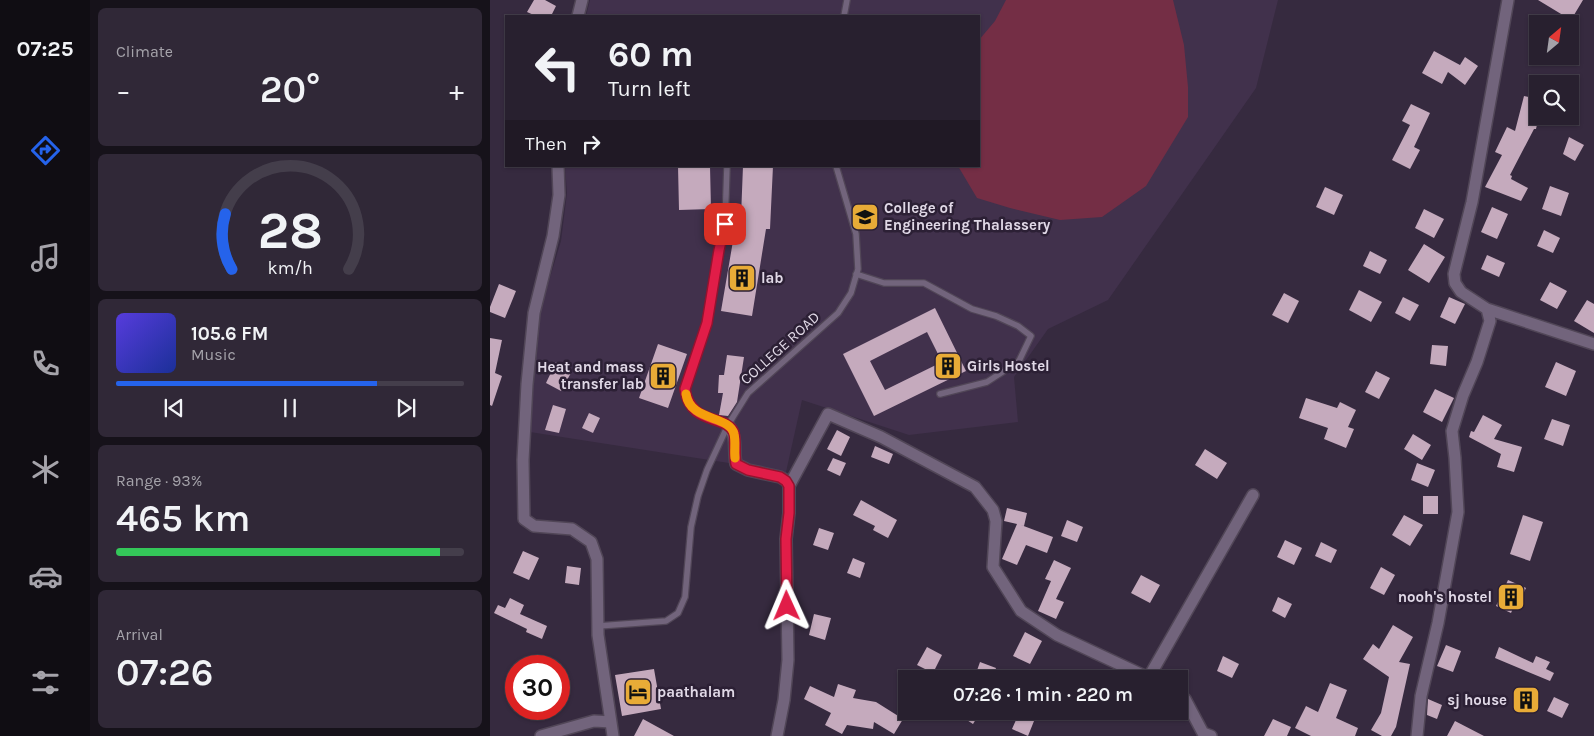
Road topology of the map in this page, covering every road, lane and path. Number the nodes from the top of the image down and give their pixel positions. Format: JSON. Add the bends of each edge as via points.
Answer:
{"nodes":[{"id":1,"x":582,"y":0,"type":"edge"},
{"id":2,"x":847,"y":0,"type":"edge"},
{"id":3,"x":1508,"y":0,"type":"edge"},
{"id":4,"x":578,"y":15,"type":"edge"},
{"id":5,"x":844,"y":15,"type":"edge"},
{"id":6,"x":558,"y":167,"type":"edge"},
{"id":7,"x":728,"y":167,"type":"edge"},
{"id":8,"x":836,"y":167,"type":"edge"},
{"id":9,"x":856,"y":274,"type":"junction"},
{"id":10,"x":1486,"y":309,"type":"junction"},
{"id":11,"x":1594,"y":344,"type":"edge"},
{"id":12,"x":940,"y":394,"type":"dead end"},
{"id":13,"x":728,"y":425,"type":"junction"},
{"id":14,"x":789,"y":486,"type":"junction"},
{"id":15,"x":1252,"y":495,"type":"dead end"},
{"id":16,"x":598,"y":626,"type":"junction"},
{"id":17,"x":1133,"y":670,"type":"edge"},
{"id":18,"x":1154,"y":670,"type":"edge"},
{"id":19,"x":1188,"y":704,"type":"edge"},
{"id":20,"x":611,"y":722,"type":"junction"},
{"id":21,"x":541,"y":736,"type":"edge"},
{"id":22,"x":613,"y":736,"type":"edge"},
{"id":23,"x":777,"y":736,"type":"edge"},
{"id":24,"x":1211,"y":736,"type":"edge"},
{"id":25,"x":1417,"y":736,"type":"edge"}],
"edges":[{"from":1,"to":4,"type":"street"},
{"from":2,"to":5,"type":"lane"},
{"from":3,"to":10,"type":"street","via":[[1472,202],[1454,274],[1455,284],[1461,292]]},
{"from":6,"to":16,"type":"street","via":[[559,195],[553,236],[532,331],[523,460],[524,519],[534,526],[572,530],[591,542],[598,559]]},
{"from":7,"to":13,"type":"lane","via":[[725,224],[707,323],[685,389],[693,408]]},
{"from":8,"to":9,"type":"lane","name":"COLLEGE ROAD","via":[[856,234]]},
{"from":9,"to":12,"type":"lane","via":[[884,283],[924,283],[972,309],[1018,326],[1031,336],[1019,361],[987,382]]},
{"from":9,"to":13,"type":"lane","name":"COLLEGE ROAD","via":[[851,293],[838,313],[748,393]]},
{"from":10,"to":11,"type":"street"},
{"from":10,"to":25,"type":"street","via":[[1490,321],[1452,431],[1458,512],[1421,696]]},
{"from":13,"to":14,"type":"street","via":[[734,433],[736,464],[780,477]]},
{"from":13,"to":16,"type":"lane","name":"COLLEGE ROAD","via":[[698,496],[691,526],[685,597],[678,614],[666,621]]},
{"from":14,"to":17,"type":"street","via":[[828,414],[881,437],[974,487],[993,510],[996,520],[993,567],[1021,611],[1057,635]]},
{"from":14,"to":23,"type":"street","via":[[786,539],[788,660]]},
{"from":15,"to":18,"type":"street"},
{"from":16,"to":20,"type":"street"},
{"from":19,"to":24,"type":"street","via":[[1203,732]]},
{"from":20,"to":21,"type":"street","via":[[594,721]]},
{"from":20,"to":22,"type":"street"}]}
